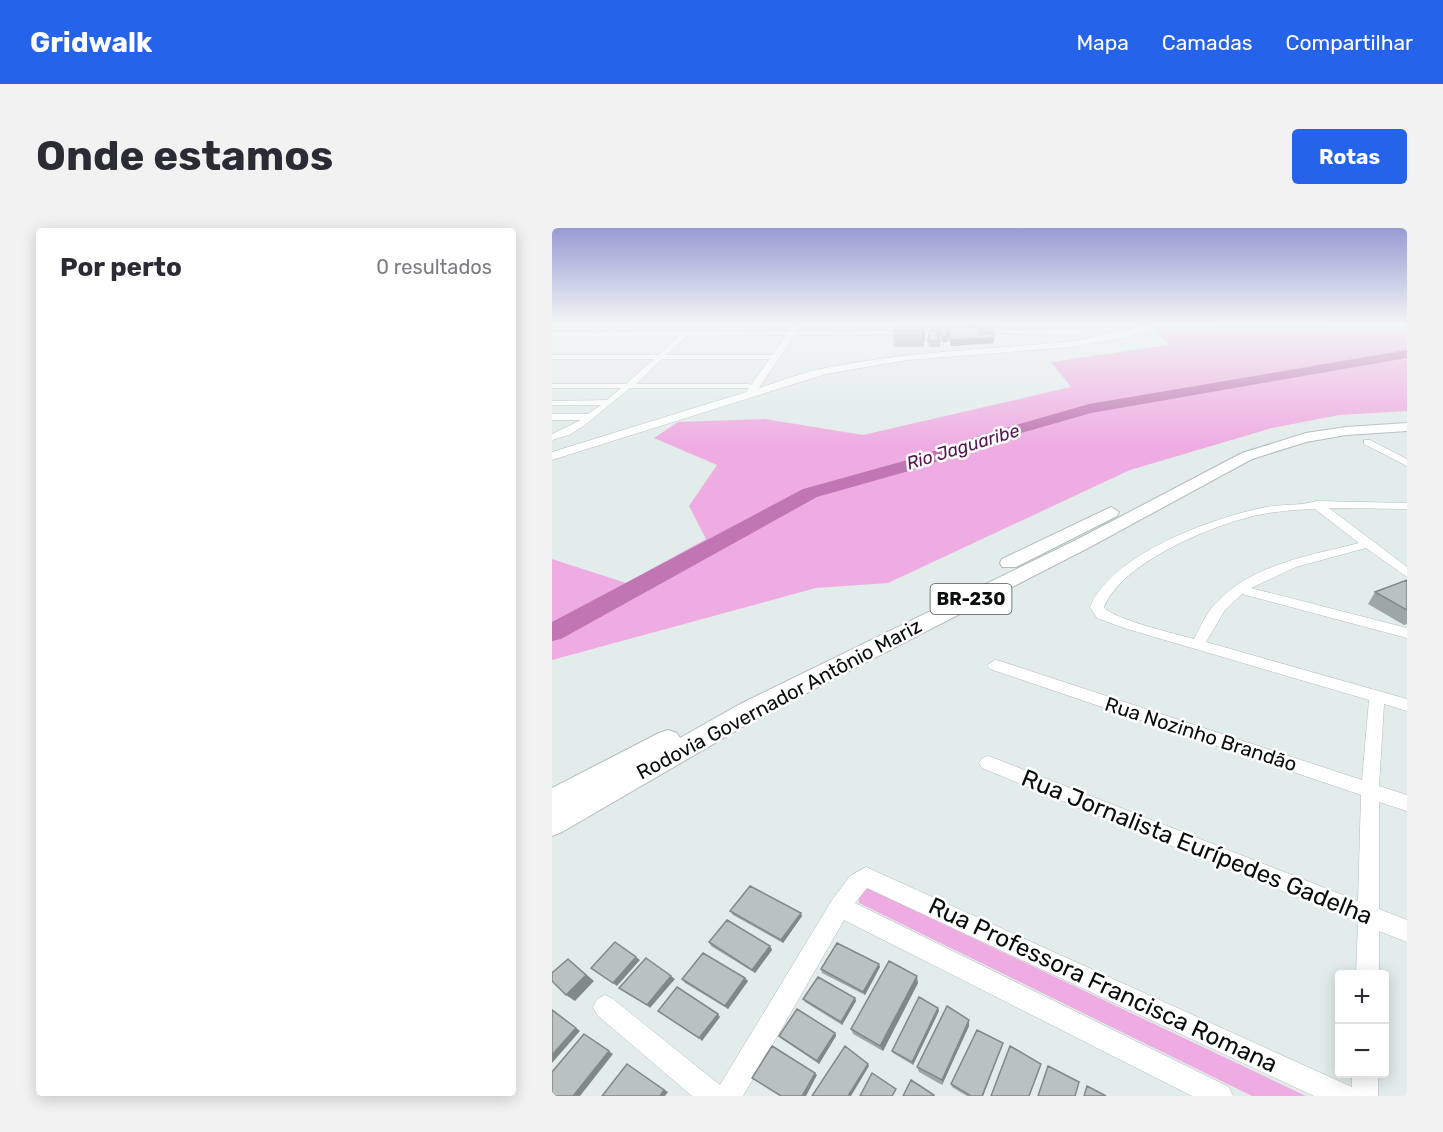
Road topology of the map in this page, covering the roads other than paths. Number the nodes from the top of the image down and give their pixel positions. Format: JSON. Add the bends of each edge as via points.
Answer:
{"nodes":[{"id":1,"x":652,"y":364,"type":"edge"},
{"id":2,"x":770,"y":364,"type":"edge"},
{"id":3,"x":836,"y":364,"type":"edge"},
{"id":4,"x":871,"y":364,"type":"edge"},
{"id":5,"x":801,"y":372,"type":"junction"},
{"id":6,"x":813,"y":374,"type":"junction"},
{"id":7,"x":552,"y":386,"type":"edge"},
{"id":8,"x":626,"y":386,"type":"junction"},
{"id":9,"x":751,"y":388,"type":"junction"},
{"id":10,"x":552,"y":402,"type":"edge"},
{"id":11,"x":607,"y":402,"type":"junction"},
{"id":12,"x":552,"y":417,"type":"edge"},
{"id":13,"x":590,"y":417,"type":"junction"},
{"id":14,"x":1407,"y":422,"type":"edge"},
{"id":15,"x":1407,"y":427,"type":"edge"},
{"id":16,"x":552,"y":437,"type":"edge"},
{"id":17,"x":1367,"y":442,"type":"dead end"},
{"id":18,"x":552,"y":447,"type":"edge"},
{"id":19,"x":552,"y":456,"type":"edge"},
{"id":20,"x":1407,"y":463,"type":"edge"},
{"id":21,"x":1316,"y":504,"type":"junction"},
{"id":22,"x":1405,"y":506,"type":"edge"},
{"id":23,"x":1368,"y":544,"type":"junction"},
{"id":24,"x":1407,"y":573,"type":"edge"},
{"id":25,"x":1239,"y":589,"type":"junction"},
{"id":26,"x":1407,"y":633,"type":"edge"},
{"id":27,"x":1197,"y":646,"type":"junction"},
{"id":28,"x":995,"y":665,"type":"dead end"},
{"id":29,"x":1377,"y":696,"type":"junction"},
{"id":30,"x":1407,"y":705,"type":"edge"},
{"id":31,"x":988,"y":763,"type":"dead end"},
{"id":32,"x":1370,"y":790,"type":"junction"},
{"id":33,"x":552,"y":802,"type":"edge"},
{"id":34,"x":1407,"y":803,"type":"edge"},
{"id":35,"x":552,"y":823,"type":"edge"},
{"id":36,"x":840,"y":907,"type":"junction"},
{"id":37,"x":1370,"y":916,"type":"junction"},
{"id":38,"x":1407,"y":931,"type":"edge"},
{"id":39,"x":1368,"y":970,"type":"edge"},
{"id":40,"x":604,"y":1007,"type":"dead end"},
{"id":41,"x":1365,"y":1078,"type":"edge"},
{"id":42,"x":712,"y":1096,"type":"edge"},
{"id":43,"x":728,"y":1096,"type":"edge"},
{"id":44,"x":1220,"y":1096,"type":"edge"},
{"id":45,"x":1343,"y":1096,"type":"edge"},
{"id":46,"x":1365,"y":1096,"type":"edge"}],
"edges":[{"from":1,"to":8,"type":"street"},
{"from":2,"to":9,"type":"main road"},
{"from":3,"to":5,"type":"main road"},
{"from":4,"to":6,"type":"main road"},
{"from":5,"to":6,"type":"main road"},
{"from":5,"to":9,"type":"main road"},
{"from":6,"to":9,"type":"main road"},
{"from":7,"to":8,"type":"street"},
{"from":8,"to":9,"type":"street"},
{"from":8,"to":11,"type":"street"},
{"from":9,"to":18,"type":"main road"},
{"from":9,"to":19,"type":"main road"},
{"from":10,"to":11,"type":"street"},
{"from":11,"to":13,"type":"street"},
{"from":12,"to":13,"type":"street"},
{"from":13,"to":16,"type":"street"},
{"from":14,"to":33,"type":"highway","name":"Rodovia Governador Antônio Mariz","number":"BR-230","via":[[1307,431],[1251,445],[815,662]]},
{"from":15,"to":35,"type":"highway","name":"Rodovia Governador Antônio Mariz","number":"BR-230","via":[[1310,436],[1247,456],[1084,543],[749,711]]},
{"from":17,"to":20,"type":"street"},
{"from":21,"to":22,"type":"street"},
{"from":21,"to":23,"type":"street"},
{"from":21,"to":27,"type":"street","via":[[1236,515],[1190,533],[1137,564],[1107,589],[1097,604],[1102,615]]},
{"from":23,"to":24,"type":"street"},
{"from":23,"to":25,"type":"street","via":[[1295,564]]},
{"from":25,"to":26,"type":"street"},
{"from":25,"to":27,"type":"street","via":[[1223,603]]},
{"from":27,"to":29,"type":"street"},
{"from":28,"to":32,"type":"street","name":"Rua Nozinho Brandão"},
{"from":29,"to":30,"type":"street"},
{"from":29,"to":32,"type":"street"},
{"from":31,"to":37,"type":"street","name":"Rua Jornalista Eurípedes Gadelha"},
{"from":32,"to":34,"type":"street","name":"Rua Nozinho Brandão"},
{"from":32,"to":37,"type":"street"},
{"from":36,"to":43,"type":"street"},
{"from":36,"to":44,"type":"street","name":"Rua Professora Francisca Romana"},
{"from":36,"to":45,"type":"street","name":"Rua Professora Francisca Romana","via":[[863,878],[870,877]]},
{"from":37,"to":38,"type":"street","name":"Rua Jornalista Eurípedes Gadelha"},
{"from":37,"to":39,"type":"street"},
{"from":40,"to":42,"type":"street"},
{"from":41,"to":46,"type":"street"}]}
